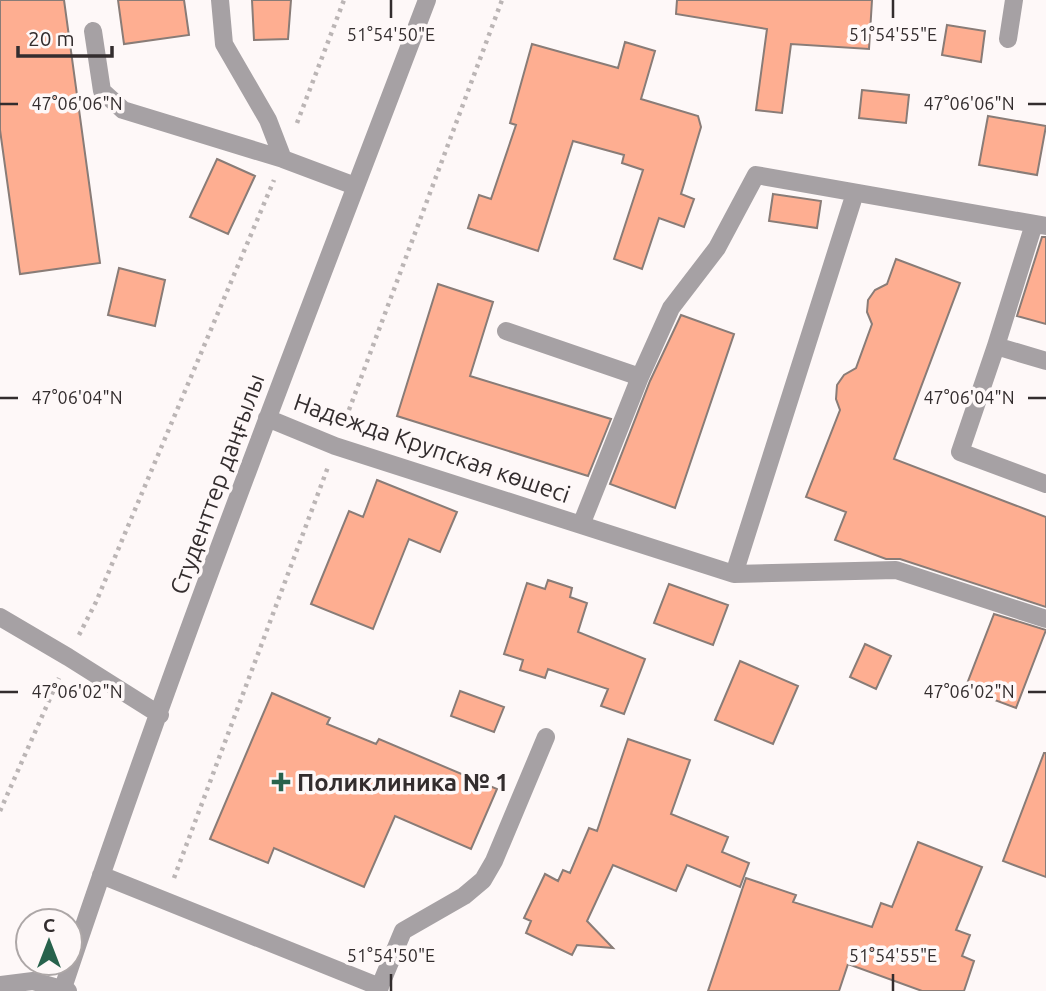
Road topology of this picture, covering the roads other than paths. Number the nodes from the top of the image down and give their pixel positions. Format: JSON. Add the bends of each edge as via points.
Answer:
{"nodes":[{"id":1,"x":220,"y":0,"type":"edge"},
{"id":2,"x":426,"y":0,"type":"edge"},
{"id":3,"x":1014,"y":0,"type":"edge"},
{"id":4,"x":93,"y":31,"type":"dead end"},
{"id":5,"x":1008,"y":39,"type":"dead end"},
{"id":6,"x":283,"y":159,"type":"junction"},
{"id":7,"x":355,"y":186,"type":"junction"},
{"id":8,"x":855,"y":193,"type":"junction"},
{"id":9,"x":1040,"y":225,"type":"edge"},
{"id":10,"x":506,"y":331,"type":"dead end"},
{"id":11,"x":996,"y":346,"type":"junction"},
{"id":12,"x":1046,"y":361,"type":"edge"},
{"id":13,"x":640,"y":377,"type":"junction"},
{"id":14,"x":267,"y":418,"type":"junction"},
{"id":15,"x":1046,"y":484,"type":"edge"},
{"id":16,"x":581,"y":525,"type":"junction"},
{"id":17,"x":734,"y":574,"type":"junction"},
{"id":18,"x":0,"y":617,"type":"edge"},
{"id":19,"x":1046,"y":619,"type":"edge"},
{"id":20,"x":160,"y":715,"type":"junction"},
{"id":21,"x":547,"y":737,"type":"dead end"},
{"id":22,"x":101,"y":875,"type":"junction"},
{"id":23,"x":0,"y":985,"type":"edge"},
{"id":24,"x":379,"y":989,"type":"edge"},
{"id":25,"x":65,"y":990,"type":"edge"}],
"edges":[{"from":1,"to":6,"type":"street","via":[[224,44],[268,120]]},
{"from":2,"to":7,"type":"street","name":"Студенттер даңғылы"},
{"from":3,"to":5,"type":"street"},
{"from":4,"to":6,"type":"street","via":[[102,91],[122,110]]},
{"from":6,"to":7,"type":"street"},
{"from":7,"to":14,"type":"street","name":"Студенттер даңғылы"},
{"from":8,"to":9,"type":"street","name":"Надежда Крупская көшесі"},
{"from":8,"to":13,"type":"street","name":"Надежда Крупская көшесі","via":[[756,175],[717,248],[671,308]]},
{"from":8,"to":17,"type":"street"},
{"from":9,"to":11,"type":"street"},
{"from":10,"to":13,"type":"street"},
{"from":11,"to":12,"type":"street"},
{"from":11,"to":15,"type":"street","via":[[960,452]]},
{"from":13,"to":16,"type":"street","name":"Надежда Крупская көшесі"},
{"from":14,"to":16,"type":"street","name":"Надежда Крупская көшесі","via":[[335,446]]},
{"from":14,"to":20,"type":"street","name":"Студенттер даңғылы"},
{"from":16,"to":17,"type":"street","name":"Надежда Крупская көшесі"},
{"from":17,"to":19,"type":"street","name":"Надежда Крупская көшесі","via":[[896,570]]},
{"from":18,"to":20,"type":"street"},
{"from":20,"to":22,"type":"street","name":"Студенттер даңғылы"},
{"from":21,"to":24,"type":"street","via":[[483,880],[403,930]]},
{"from":22,"to":24,"type":"street"},
{"from":22,"to":25,"type":"street","name":"Студенттер даңғылы"},
{"from":23,"to":25,"type":"street","via":[[33,981]]}]}
